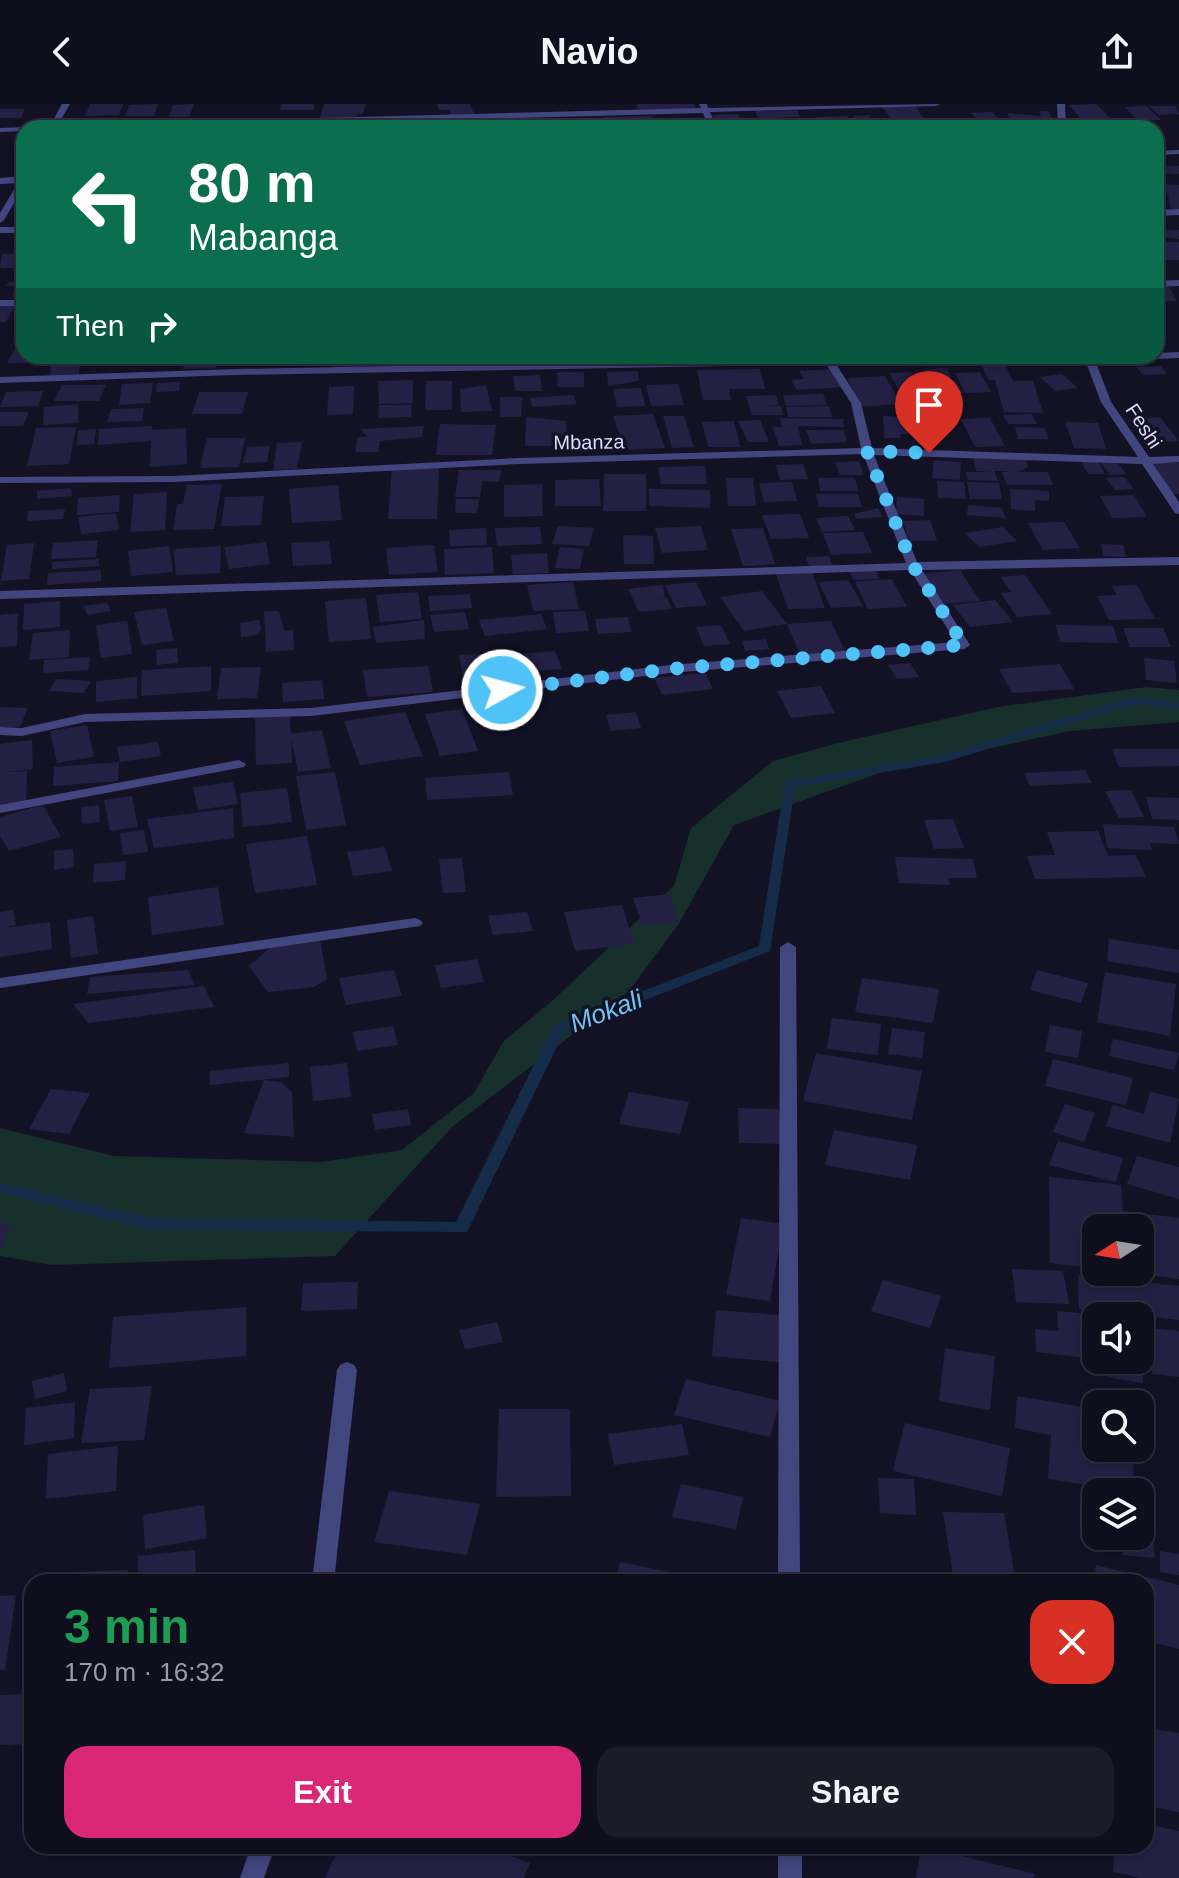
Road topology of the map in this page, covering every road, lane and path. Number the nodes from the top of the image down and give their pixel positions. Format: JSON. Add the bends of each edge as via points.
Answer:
{"nodes":[{"id":1,"x":936,"y":104,"type":"edge"},
{"id":2,"x":703,"y":107,"type":"edge"},
{"id":3,"x":300,"y":120,"type":"edge"},
{"id":4,"x":16,"y":193,"type":"edge"},
{"id":5,"x":0,"y":220,"type":"edge"},
{"id":6,"x":631,"y":364,"type":"edge"},
{"id":7,"x":831,"y":364,"type":"edge"},
{"id":8,"x":1092,"y":364,"type":"edge"},
{"id":9,"x":0,"y":380,"type":"edge"},
{"id":10,"x":867,"y":451,"type":"junction"},
{"id":11,"x":1179,"y":459,"type":"edge"},
{"id":12,"x":1145,"y":461,"type":"junction"},
{"id":13,"x":0,"y":480,"type":"edge"},
{"id":14,"x":1179,"y":511,"type":"edge"},
{"id":15,"x":1179,"y":561,"type":"edge"},
{"id":16,"x":912,"y":564,"type":"junction"},
{"id":17,"x":0,"y":595,"type":"edge"},
{"id":18,"x":0,"y":731,"type":"edge"},
{"id":19,"x":239,"y":764,"type":"dead end"},
{"id":20,"x":0,"y":809,"type":"edge"},
{"id":21,"x":415,"y":923,"type":"dead end"},
{"id":22,"x":788,"y":947,"type":"dead end"},
{"id":23,"x":0,"y":983,"type":"edge"},
{"id":24,"x":347,"y":1370,"type":"dead end"},
{"id":25,"x":324,"y":1574,"type":"edge"},
{"id":26,"x":789,"y":1574,"type":"edge"},
{"id":27,"x":260,"y":1854,"type":"edge"},
{"id":28,"x":790,"y":1854,"type":"edge"},
{"id":29,"x":252,"y":1878,"type":"edge"},
{"id":30,"x":790,"y":1878,"type":"edge"}],
"edges":[{"from":1,"to":2,"type":"street"},
{"from":2,"to":3,"type":"street"},
{"from":4,"to":5,"type":"street"},
{"from":6,"to":9,"type":"street"},
{"from":7,"to":10,"type":"street","via":[[856,403]]},
{"from":8,"to":12,"type":"street","name":"Feshi","via":[[1106,402]]},
{"from":10,"to":12,"type":"street","name":"Mbanza"},
{"from":10,"to":13,"type":"street","name":"Mbanza","via":[[519,461],[173,479]]},
{"from":10,"to":16,"type":"street"},
{"from":11,"to":12,"type":"street","name":"Mbanza"},
{"from":12,"to":14,"type":"street","name":"Feshi"},
{"from":15,"to":16,"type":"street"},
{"from":16,"to":17,"type":"street","via":[[825,571]]},
{"from":16,"to":18,"type":"street","via":[[964,645],[670,669],[311,712],[85,718],[22,732]]},
{"from":19,"to":20,"type":"street"},
{"from":21,"to":23,"type":"street"},
{"from":22,"to":26,"type":"street"},
{"from":24,"to":25,"type":"street"},
{"from":27,"to":29,"type":"street"},
{"from":28,"to":30,"type":"street"}]}
